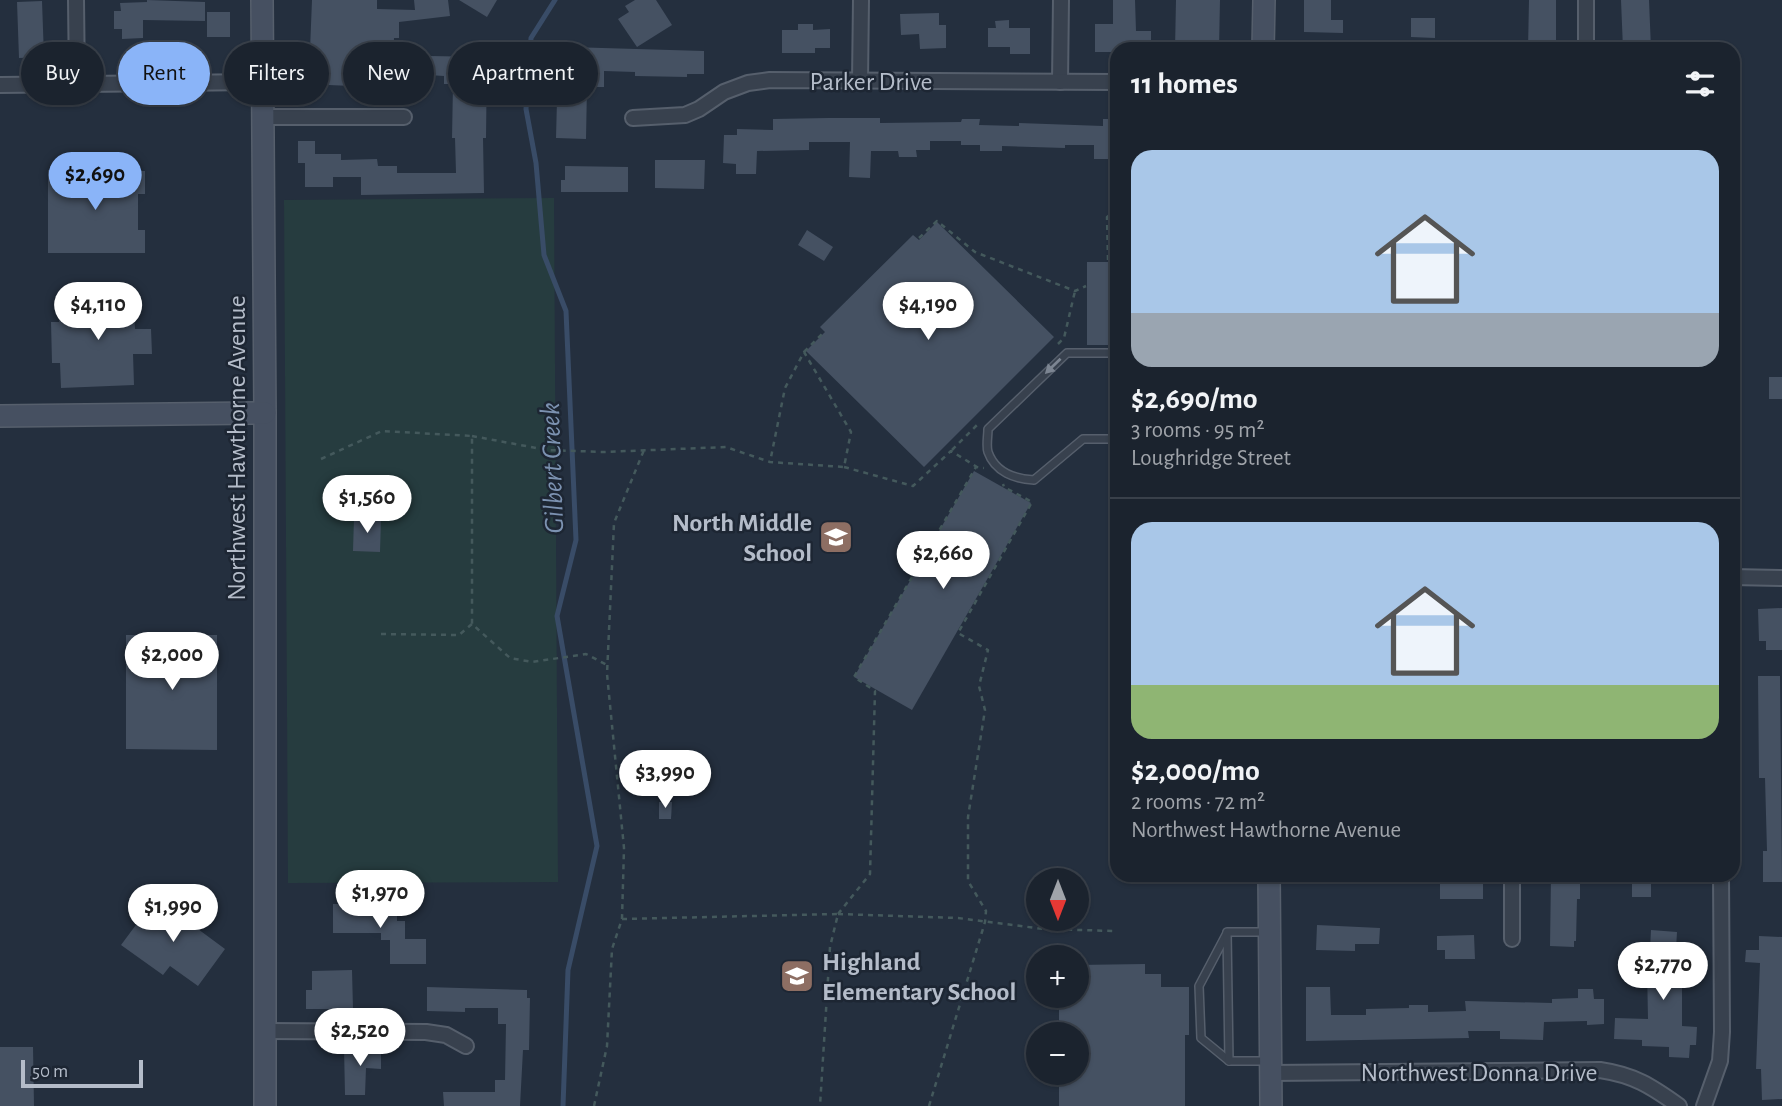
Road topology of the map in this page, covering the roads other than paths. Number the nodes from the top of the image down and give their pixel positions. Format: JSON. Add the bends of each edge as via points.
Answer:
{"nodes":[{"id":1,"x":76,"y":0,"type":"edge"},
{"id":2,"x":262,"y":0,"type":"edge"},
{"id":3,"x":860,"y":0,"type":"edge"},
{"id":4,"x":1060,"y":0,"type":"edge"},
{"id":5,"x":1264,"y":0,"type":"edge"},
{"id":6,"x":1586,"y":0,"type":"edge"},
{"id":7,"x":76,"y":42,"type":"edge"},
{"id":8,"x":262,"y":42,"type":"edge"},
{"id":9,"x":1263,"y":42,"type":"edge"},
{"id":10,"x":1586,"y":42,"type":"edge"},
{"id":11,"x":860,"y":81,"type":"junction"},
{"id":12,"x":224,"y":82,"type":"edge"},
{"id":13,"x":1060,"y":82,"type":"junction"},
{"id":14,"x":1110,"y":82,"type":"edge"},
{"id":15,"x":104,"y":84,"type":"edge"},
{"id":16,"x":0,"y":85,"type":"edge"},
{"id":17,"x":21,"y":85,"type":"edge"},
{"id":18,"x":262,"y":105,"type":"edge"},
{"id":19,"x":262,"y":117,"type":"junction"},
{"id":20,"x":404,"y":117,"type":"dead end"},
{"id":21,"x":633,"y":118,"type":"dead end"},
{"id":22,"x":1110,"y":353,"type":"edge"},
{"id":23,"x":265,"y":413,"type":"junction"},
{"id":24,"x":0,"y":416,"type":"edge"},
{"id":25,"x":1110,"y":439,"type":"edge"},
{"id":26,"x":1740,"y":577,"type":"edge"},
{"id":27,"x":1782,"y":578,"type":"edge"},
{"id":28,"x":1269,"y":882,"type":"edge"},
{"id":29,"x":1512,"y":882,"type":"edge"},
{"id":30,"x":1721,"y":882,"type":"edge"},
{"id":31,"x":1227,"y":932,"type":"junction"},
{"id":32,"x":1269,"y":932,"type":"junction"},
{"id":33,"x":1512,"y":939,"type":"dead end"},
{"id":34,"x":266,"y":1031,"type":"junction"},
{"id":35,"x":466,"y":1046,"type":"dead end"},
{"id":36,"x":1229,"y":1061,"type":"junction"},
{"id":37,"x":1270,"y":1067,"type":"junction"},
{"id":38,"x":265,"y":1106,"type":"edge"},
{"id":39,"x":1271,"y":1106,"type":"edge"},
{"id":40,"x":1679,"y":1106,"type":"edge"},
{"id":41,"x":1704,"y":1106,"type":"edge"}],
"edges":[{"from":1,"to":7,"type":"street"},
{"from":2,"to":8,"type":"street","name":"Northwest Hawthorne Avenue"},
{"from":3,"to":11,"type":"street"},
{"from":4,"to":13,"type":"street"},
{"from":5,"to":9,"type":"street"},
{"from":6,"to":10,"type":"street"},
{"from":11,"to":13,"type":"street","name":"Parker Drive"},
{"from":11,"to":21,"type":"street","name":"Parker Drive","via":[[748,83],[685,115]]},
{"from":12,"to":15,"type":"street"},
{"from":13,"to":14,"type":"street","name":"Parker Drive"},
{"from":16,"to":17,"type":"street"},
{"from":18,"to":19,"type":"street","name":"Northwest Hawthorne Avenue"},
{"from":19,"to":20,"type":"street"},
{"from":19,"to":23,"type":"street","name":"Northwest Hawthorne Avenue"},
{"from":22,"to":25,"type":"lane","one_way":true,"via":[[1067,353],[988,429],[988,452],[1000,469],[1015,479],[1034,480],[1083,439]]},
{"from":23,"to":24,"type":"street"},
{"from":23,"to":34,"type":"street","name":"Northwest Hawthorne Avenue"},
{"from":26,"to":27,"type":"street"},
{"from":28,"to":32,"type":"street"},
{"from":29,"to":33,"type":"street"},
{"from":30,"to":41,"type":"street","via":[[1720,1061]]},
{"from":31,"to":32,"type":"lane"},
{"from":31,"to":36,"type":"lane"},
{"from":31,"to":36,"type":"lane","via":[[1199,986],[1201,1038]]},
{"from":32,"to":37,"type":"street"},
{"from":34,"to":35,"type":"street","via":[[426,1031]]},
{"from":34,"to":38,"type":"street","name":"Northwest Hawthorne Avenue"},
{"from":36,"to":37,"type":"lane"},
{"from":37,"to":39,"type":"street"},
{"from":37,"to":40,"type":"street","name":"Northwest Donna Drive","via":[[1600,1070],[1647,1083]]}]}
